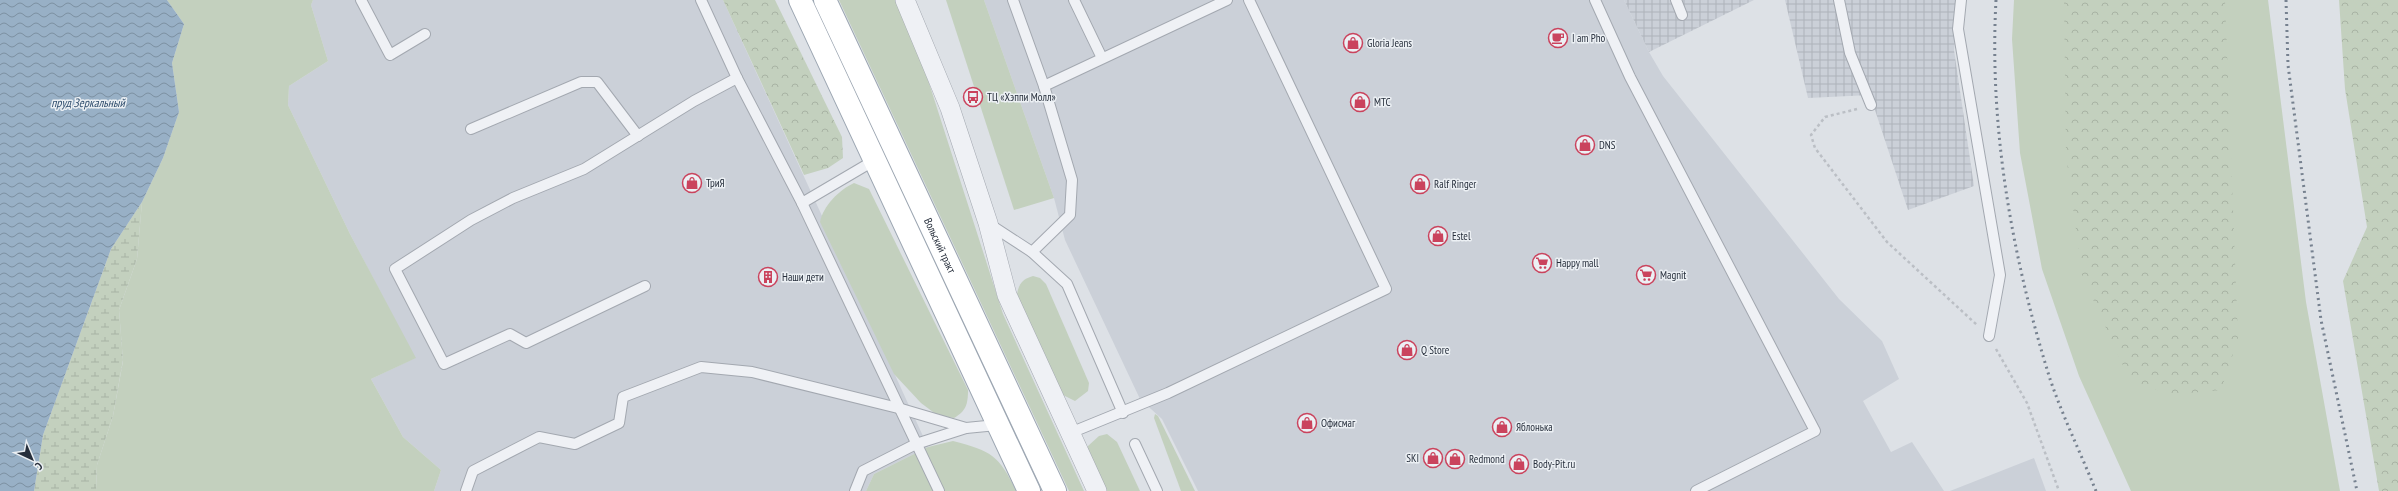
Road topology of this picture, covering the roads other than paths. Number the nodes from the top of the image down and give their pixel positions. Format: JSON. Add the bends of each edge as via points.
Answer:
{"nodes":[{"id":1,"x":361,"y":0,"type":"edge"},
{"id":2,"x":701,"y":0,"type":"edge"},
{"id":3,"x":800,"y":0,"type":"edge"},
{"id":4,"x":825,"y":0,"type":"edge"},
{"id":5,"x":905,"y":0,"type":"edge"},
{"id":6,"x":1013,"y":0,"type":"edge"},
{"id":7,"x":1074,"y":0,"type":"edge"},
{"id":8,"x":1227,"y":0,"type":"edge"},
{"id":9,"x":1249,"y":0,"type":"edge"},
{"id":10,"x":1595,"y":0,"type":"edge"},
{"id":11,"x":1676,"y":0,"type":"edge"},
{"id":12,"x":1838,"y":0,"type":"edge"},
{"id":13,"x":1961,"y":0,"type":"edge"},
{"id":14,"x":1682,"y":15,"type":"dead end"},
{"id":15,"x":425,"y":34,"type":"dead end"},
{"id":16,"x":1102,"y":58,"type":"junction"},
{"id":17,"x":738,"y":78,"type":"junction"},
{"id":18,"x":1044,"y":86,"type":"junction"},
{"id":19,"x":1871,"y":105,"type":"road end"},
{"id":20,"x":471,"y":129,"type":"dead end"},
{"id":21,"x":638,"y":136,"type":"junction"},
{"id":22,"x":875,"y":160,"type":"junction"},
{"id":23,"x":802,"y":203,"type":"junction"},
{"id":24,"x":988,"y":223,"type":"junction"},
{"id":25,"x":1032,"y":252,"type":"junction"},
{"id":26,"x":645,"y":286,"type":"dead end"},
{"id":27,"x":1989,"y":336,"type":"road end"},
{"id":28,"x":898,"y":408,"type":"junction"},
{"id":29,"x":1123,"y":413,"type":"junction"},
{"id":30,"x":997,"y":425,"type":"junction"},
{"id":31,"x":966,"y":428,"type":"junction"},
{"id":32,"x":1070,"y":433,"type":"junction"},
{"id":33,"x":916,"y":444,"type":"junction"},
{"id":34,"x":1135,"y":444,"type":"dead end"},
{"id":35,"x":466,"y":491,"type":"edge"},
{"id":36,"x":855,"y":491,"type":"edge"},
{"id":37,"x":939,"y":491,"type":"edge"},
{"id":38,"x":1029,"y":491,"type":"edge"},
{"id":39,"x":1055,"y":491,"type":"edge"},
{"id":40,"x":1097,"y":491,"type":"edge"},
{"id":41,"x":1157,"y":491,"type":"edge"},
{"id":42,"x":1696,"y":491,"type":"edge"}],
"edges":[{"from":1,"to":15,"type":"lane","via":[[390,54]]},
{"from":2,"to":17,"type":"lane"},
{"from":3,"to":22,"type":"main road","name":"Вольский тракт"},
{"from":4,"to":39,"type":"main road","name":"Вольский тракт"},
{"from":5,"to":24,"type":"street","via":[[950,108]]},
{"from":6,"to":18,"type":"lane"},
{"from":7,"to":16,"type":"lane"},
{"from":8,"to":16,"type":"lane"},
{"from":9,"to":29,"type":"lane","via":[[1386,289]]},
{"from":10,"to":42,"type":"lane","via":[[1630,77],[1815,431]]},
{"from":11,"to":14,"type":"lane"},
{"from":12,"to":19,"type":"lane","via":[[1850,53]]},
{"from":13,"to":27,"type":"lane","via":[[1958,29],[2000,275]]},
{"from":16,"to":18,"type":"lane"},
{"from":17,"to":21,"type":"lane","via":[[694,101]]},
{"from":17,"to":23,"type":"lane"},
{"from":18,"to":25,"type":"lane","via":[[1072,180],[1070,215]]},
{"from":20,"to":21,"type":"lane","via":[[581,82],[597,82]]},
{"from":21,"to":26,"type":"lane","via":[[584,169],[513,198],[471,220],[395,268],[444,364],[510,334],[526,343]]},
{"from":22,"to":23,"type":"lane"},
{"from":22,"to":30,"type":"main road","name":"Вольский тракт"},
{"from":23,"to":28,"type":"lane"},
{"from":24,"to":25,"type":"lane"},
{"from":24,"to":32,"type":"street","via":[[1007,295]]},
{"from":25,"to":29,"type":"lane","via":[[1067,284]]},
{"from":28,"to":31,"type":"lane"},
{"from":28,"to":33,"type":"lane"},
{"from":28,"to":35,"type":"lane","via":[[752,372],[701,367],[623,397],[619,423],[575,444],[539,436],[473,471]]},
{"from":29,"to":32,"type":"lane"},
{"from":30,"to":31,"type":"lane"},
{"from":30,"to":38,"type":"main road","name":"Вольский тракт"},
{"from":31,"to":33,"type":"lane"},
{"from":32,"to":40,"type":"street"},
{"from":33,"to":36,"type":"lane","via":[[863,471]]},
{"from":33,"to":37,"type":"lane"},
{"from":34,"to":41,"type":"lane"}]}
